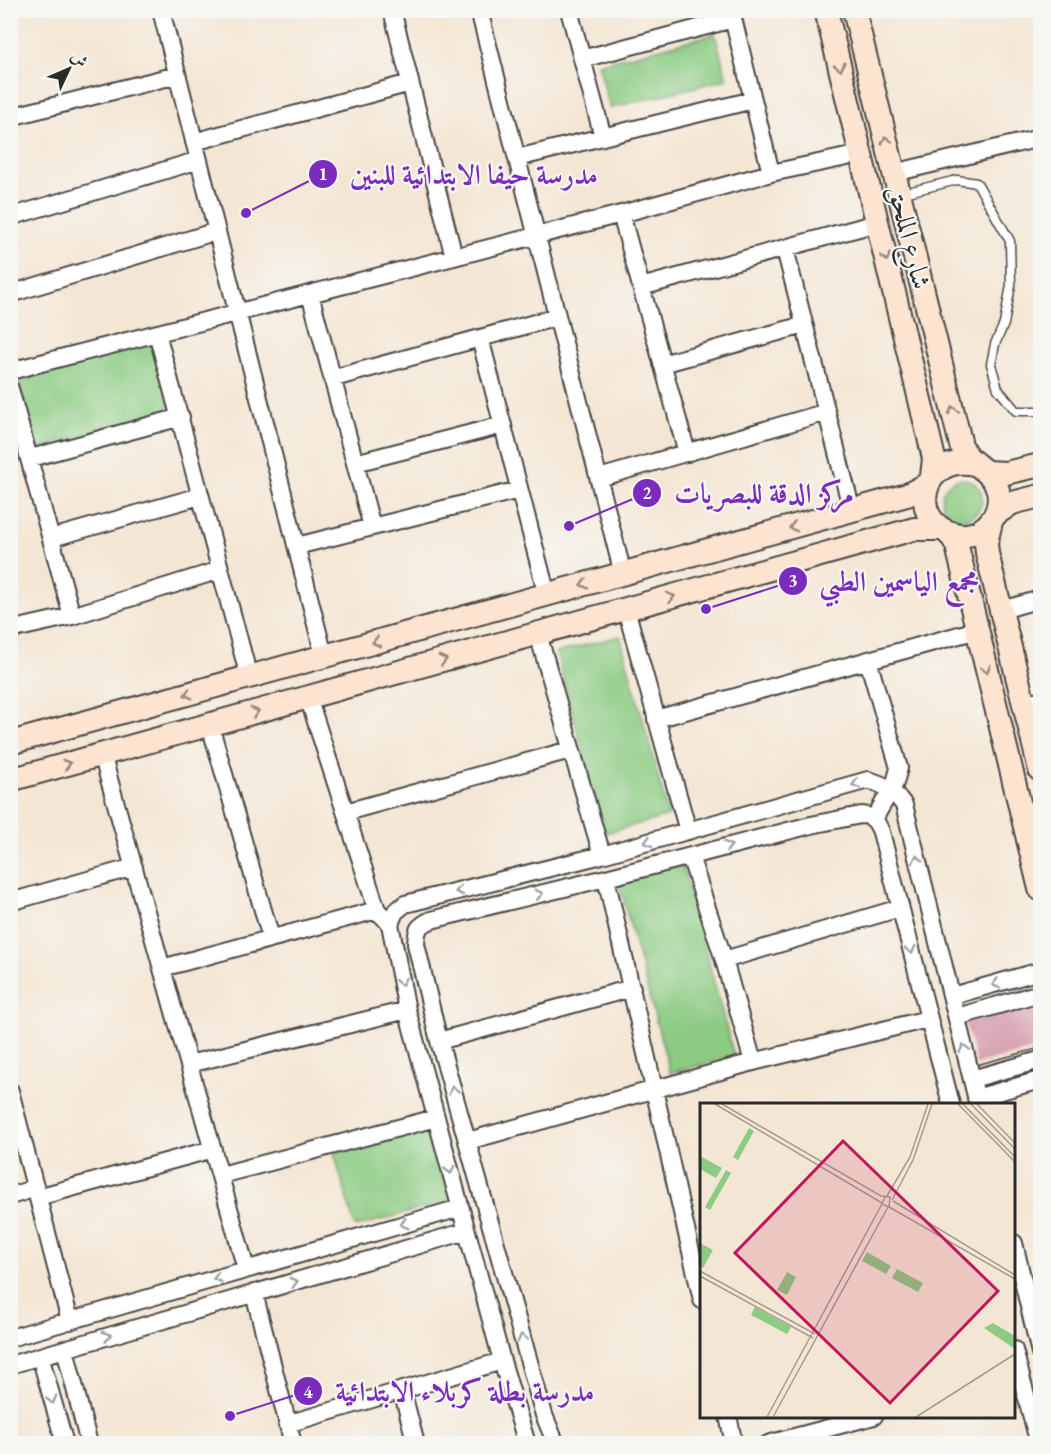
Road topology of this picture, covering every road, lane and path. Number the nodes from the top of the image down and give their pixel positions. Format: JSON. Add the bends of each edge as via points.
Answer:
{"nodes":[{"id":1,"x":161,"y":10,"type":"edge"},
{"id":2,"x":392,"y":10,"type":"edge"},
{"id":3,"x":479,"y":10,"type":"edge"},
{"id":4,"x":569,"y":10,"type":"edge"},
{"id":5,"x":826,"y":10,"type":"edge"},
{"id":6,"x":854,"y":10,"type":"edge"},
{"id":7,"x":732,"y":15,"type":"edge"},
{"id":8,"x":582,"y":59,"type":"junction"},
{"id":9,"x":177,"y":75,"type":"junction"},
{"id":10,"x":410,"y":83,"type":"junction"},
{"id":11,"x":753,"y":100,"type":"junction"},
{"id":12,"x":10,"y":117,"type":"edge"},
{"id":13,"x":603,"y":137,"type":"junction"},
{"id":14,"x":1041,"y":138,"type":"edge"},
{"id":15,"x":194,"y":142,"type":"junction"},
{"id":16,"x":861,"y":154,"type":"junction"},
{"id":17,"x":517,"y":158,"type":"junction"},
{"id":18,"x":199,"y":160,"type":"junction"},
{"id":19,"x":771,"y":173,"type":"junction"},
{"id":20,"x":897,"y":183,"type":"junction"},
{"id":21,"x":621,"y":214,"type":"junction"},
{"id":22,"x":10,"y":216,"type":"edge"},
{"id":23,"x":878,"y":223,"type":"junction"},
{"id":24,"x":217,"y":231,"type":"junction"},
{"id":25,"x":537,"y":236,"type":"junction"},
{"id":26,"x":785,"y":249,"type":"junction"},
{"id":27,"x":454,"y":257,"type":"junction"},
{"id":28,"x":641,"y":287,"type":"junction"},
{"id":29,"x":10,"y":294,"type":"edge"},
{"id":30,"x":310,"y":294,"type":"junction"},
{"id":31,"x":237,"y":313,"type":"junction"},
{"id":32,"x":557,"y":316,"type":"junction"},
{"id":33,"x":804,"y":325,"type":"junction"},
{"id":34,"x":157,"y":333,"type":"junction"},
{"id":35,"x":480,"y":338,"type":"junction"},
{"id":36,"x":662,"y":364,"type":"junction"},
{"id":37,"x":10,"y":371,"type":"edge"},
{"id":38,"x":334,"y":378,"type":"junction"},
{"id":39,"x":10,"y":389,"type":"edge"},
{"id":40,"x":1041,"y":411,"type":"edge"},
{"id":41,"x":827,"y":412,"type":"junction"},
{"id":42,"x":181,"y":417,"type":"junction"},
{"id":43,"x":502,"y":425,"type":"junction"},
{"id":44,"x":687,"y":453,"type":"junction"},
{"id":45,"x":31,"y":458,"type":"junction"},
{"id":46,"x":355,"y":463,"type":"junction"},
{"id":47,"x":1041,"y":465,"type":"edge"},
{"id":48,"x":981,"y":468,"type":"junction"},
{"id":49,"x":598,"y":478,"type":"junction"},
{"id":50,"x":930,"y":480,"type":"junction"},
{"id":51,"x":519,"y":490,"type":"junction"},
{"id":52,"x":200,"y":496,"type":"junction"},
{"id":53,"x":1041,"y":496,"type":"edge"},
{"id":54,"x":852,"y":511,"type":"junction"},
{"id":55,"x":993,"y":518,"type":"junction"},
{"id":56,"x":372,"y":527,"type":"junction"},
{"id":57,"x":945,"y":531,"type":"junction"},
{"id":58,"x":52,"y":538,"type":"junction"},
{"id":59,"x":297,"y":546,"type":"junction"},
{"id":60,"x":220,"y":570,"type":"junction"},
{"id":61,"x":623,"y":574,"type":"junction"},
{"id":62,"x":547,"y":595,"type":"junction"},
{"id":63,"x":1041,"y":599,"type":"edge"},
{"id":64,"x":626,"y":609,"type":"junction"},
{"id":65,"x":1002,"y":610,"type":"junction"},
{"id":66,"x":72,"y":616,"type":"junction"},
{"id":67,"x":10,"y":630,"type":"edge"},
{"id":68,"x":976,"y":630,"type":"junction"},
{"id":69,"x":538,"y":634,"type":"junction"},
{"id":70,"x":324,"y":656,"type":"junction"},
{"id":71,"x":868,"y":660,"type":"junction"},
{"id":72,"x":249,"y":677,"type":"junction"},
{"id":73,"x":308,"y":697,"type":"junction"},
{"id":74,"x":1032,"y":701,"type":"edge"},
{"id":75,"x":656,"y":719,"type":"junction"},
{"id":76,"x":210,"y":725,"type":"junction"},
{"id":77,"x":10,"y":743,"type":"edge"},
{"id":78,"x":570,"y":750,"type":"junction"},
{"id":79,"x":102,"y":754,"type":"junction"},
{"id":80,"x":1041,"y":770,"type":"edge"},
{"id":81,"x":10,"y":780,"type":"edge"},
{"id":82,"x":892,"y":789,"type":"junction"},
{"id":83,"x":346,"y":812,"type":"junction"},
{"id":84,"x":874,"y":819,"type":"junction"},
{"id":85,"x":688,"y":831,"type":"junction"},
{"id":86,"x":602,"y":855,"type":"junction"},
{"id":87,"x":690,"y":856,"type":"junction"},
{"id":88,"x":134,"y":867,"type":"junction"},
{"id":89,"x":606,"y":878,"type":"junction"},
{"id":90,"x":1041,"y":889,"type":"edge"},
{"id":91,"x":10,"y":902,"type":"edge"},
{"id":92,"x":900,"y":908,"type":"junction"},
{"id":93,"x":377,"y":910,"type":"junction"},
{"id":94,"x":390,"y":924,"type":"junction"},
{"id":95,"x":417,"y":931,"type":"junction"},
{"id":96,"x":272,"y":938,"type":"junction"},
{"id":97,"x":724,"y":960,"type":"junction"},
{"id":98,"x":162,"y":968,"type":"junction"},
{"id":99,"x":1041,"y":971,"type":"edge"},
{"id":100,"x":632,"y":988,"type":"junction"},
{"id":101,"x":1041,"y":993,"type":"edge"},
{"id":102,"x":952,"y":996,"type":"junction"},
{"id":103,"x":406,"y":1010,"type":"junction"},
{"id":104,"x":957,"y":1017,"type":"junction"},
{"id":105,"x":928,"y":1019,"type":"junction"},
{"id":106,"x":439,"y":1041,"type":"junction"},
{"id":107,"x":1041,"y":1060,"type":"edge"},
{"id":108,"x":753,"y":1062,"type":"junction"},
{"id":109,"x":189,"y":1064,"type":"junction"},
{"id":110,"x":972,"y":1079,"type":"junction"},
{"id":111,"x":1041,"y":1080,"type":"edge"},
{"id":112,"x":654,"y":1088,"type":"junction"},
{"id":113,"x":10,"y":1091,"type":"edge"},
{"id":114,"x":977,"y":1101,"type":"edge"},
{"id":115,"x":951,"y":1103,"type":"edge"},
{"id":116,"x":436,"y":1118,"type":"junction"},
{"id":117,"x":468,"y":1141,"type":"junction"},
{"id":118,"x":213,"y":1149,"type":"junction"},
{"id":119,"x":221,"y":1175,"type":"junction"},
{"id":120,"x":37,"y":1193,"type":"junction"},
{"id":121,"x":10,"y":1196,"type":"edge"},
{"id":122,"x":460,"y":1208,"type":"junction"},
{"id":123,"x":466,"y":1231,"type":"junction"},
{"id":124,"x":696,"y":1248,"type":"edge"},
{"id":125,"x":1015,"y":1248,"type":"edge"},
{"id":126,"x":246,"y":1269,"type":"junction"},
{"id":127,"x":700,"y":1283,"type":"edge"},
{"id":128,"x":1041,"y":1283,"type":"edge"},
{"id":129,"x":1024,"y":1289,"type":"junction"},
{"id":130,"x":254,"y":1293,"type":"junction"},
{"id":131,"x":514,"y":1310,"type":"junction"},
{"id":132,"x":489,"y":1316,"type":"junction"},
{"id":133,"x":70,"y":1321,"type":"junction"},
{"id":134,"x":10,"y":1338,"type":"edge"},
{"id":135,"x":65,"y":1349,"type":"junction"},
{"id":136,"x":1041,"y":1353,"type":"edge"},
{"id":137,"x":40,"y":1356,"type":"junction"},
{"id":138,"x":1015,"y":1360,"type":"edge"},
{"id":139,"x":502,"y":1361,"type":"junction"},
{"id":140,"x":10,"y":1365,"type":"edge"},
{"id":141,"x":1017,"y":1380,"type":"edge"},
{"id":142,"x":402,"y":1390,"type":"junction"},
{"id":143,"x":728,"y":1418,"type":"edge"},
{"id":144,"x":866,"y":1418,"type":"edge"},
{"id":145,"x":287,"y":1424,"type":"junction"},
{"id":146,"x":65,"y":1443,"type":"edge"},
{"id":147,"x":89,"y":1443,"type":"edge"},
{"id":148,"x":293,"y":1443,"type":"edge"},
{"id":149,"x":416,"y":1443,"type":"edge"},
{"id":150,"x":527,"y":1443,"type":"edge"},
{"id":151,"x":556,"y":1443,"type":"edge"},
{"id":152,"x":734,"y":1443,"type":"edge"},
{"id":153,"x":768,"y":1443,"type":"edge"},
{"id":154,"x":1039,"y":1443,"type":"edge"}],
"edges":[{"from":1,"to":9,"type":"street"},
{"from":2,"to":10,"type":"street"},
{"from":3,"to":17,"type":"street"},
{"from":4,"to":8,"type":"street"},
{"from":5,"to":16,"type":"street","name":"شارع الملحق","one_way":true},
{"from":20,"to":6,"type":"street","name":"شارع الملحق","one_way":true},
{"from":7,"to":8,"type":"street"},
{"from":7,"to":11,"type":"street"},
{"from":8,"to":13,"type":"street"},
{"from":9,"to":12,"type":"street"},
{"from":9,"to":15,"type":"street"},
{"from":10,"to":15,"type":"street"},
{"from":10,"to":27,"type":"street"},
{"from":11,"to":13,"type":"street"},
{"from":11,"to":19,"type":"street"},
{"from":13,"to":17,"type":"street"},
{"from":14,"to":20,"type":"street"},
{"from":15,"to":18,"type":"street"},
{"from":16,"to":19,"type":"street"},
{"from":16,"to":23,"type":"street","name":"شارع الملحق"},
{"from":17,"to":25,"type":"street"},
{"from":18,"to":22,"type":"street"},
{"from":18,"to":24,"type":"street"},
{"from":19,"to":21,"type":"street"},
{"from":20,"to":40,"type":"lane","via":[[977,183],[1010,242],[1011,285],[991,364],[998,389],[1016,411]]},
{"from":48,"to":20,"type":"street","name":"شارع الملحق","one_way":true,"via":[[967,458],[961,445]]},
{"from":21,"to":25,"type":"street"},
{"from":21,"to":28,"type":"street"},
{"from":23,"to":26,"type":"street"},
{"from":23,"to":50,"type":"street","name":"شارع الملحق","one_way":true,"via":[[934,459]]},
{"from":24,"to":29,"type":"street"},
{"from":24,"to":31,"type":"street"},
{"from":25,"to":27,"type":"street"},
{"from":25,"to":32,"type":"street"},
{"from":26,"to":28,"type":"street"},
{"from":26,"to":33,"type":"street"},
{"from":27,"to":30,"type":"street"},
{"from":28,"to":36,"type":"street"},
{"from":30,"to":31,"type":"street"},
{"from":30,"to":38,"type":"street"},
{"from":31,"to":34,"type":"street"},
{"from":31,"to":59,"type":"street"},
{"from":32,"to":35,"type":"street"},
{"from":32,"to":49,"type":"street"},
{"from":33,"to":36,"type":"street"},
{"from":33,"to":41,"type":"street"},
{"from":34,"to":37,"type":"street"},
{"from":34,"to":42,"type":"street"},
{"from":35,"to":38,"type":"street"},
{"from":35,"to":43,"type":"street"},
{"from":36,"to":44,"type":"street"},
{"from":38,"to":46,"type":"street"},
{"from":39,"to":45,"type":"street"},
{"from":41,"to":44,"type":"street"},
{"from":41,"to":54,"type":"street"},
{"from":42,"to":45,"type":"street"},
{"from":42,"to":52,"type":"street"},
{"from":43,"to":46,"type":"street"},
{"from":43,"to":51,"type":"street"},
{"from":44,"to":49,"type":"street"},
{"from":45,"to":58,"type":"street"},
{"from":46,"to":56,"type":"street"},
{"from":47,"to":48,"type":"street","via":[[1006,473]]},
{"from":48,"to":50,"type":"street","via":[[955,462]]},
{"from":48,"to":55,"type":"street","via":[[994,481],[998,492],[999,503]]},
{"from":49,"to":61,"type":"street"},
{"from":50,"to":54,"type":"street","via":[[915,493]]},
{"from":50,"to":57,"type":"street","via":[[925,504],[934,523]]},
{"from":51,"to":56,"type":"street"},
{"from":51,"to":62,"type":"street"},
{"from":52,"to":58,"type":"street"},
{"from":52,"to":60,"type":"street"},
{"from":53,"to":55,"type":"street","via":[[1012,503]]},
{"from":54,"to":61,"type":"street","one_way":true},
{"from":55,"to":57,"type":"street","via":[[982,530],[971,534],[959,536]]},
{"from":55,"to":65,"type":"street","via":[[987,554]]},
{"from":56,"to":59,"type":"street"},
{"from":64,"to":57,"type":"street","one_way":true,"via":[[914,529]]},
{"from":57,"to":68,"type":"street","via":[[957,546]]},
{"from":58,"to":66,"type":"street"},
{"from":59,"to":70,"type":"street"},
{"from":60,"to":66,"type":"street"},
{"from":60,"to":72,"type":"street"},
{"from":61,"to":62,"type":"street","one_way":true},
{"from":62,"to":70,"type":"street","one_way":true},
{"from":63,"to":65,"type":"street"},
{"from":64,"to":69,"type":"street"},
{"from":64,"to":75,"type":"street"},
{"from":65,"to":74,"type":"street"},
{"from":66,"to":67,"type":"street"},
{"from":68,"to":71,"type":"street"},
{"from":68,"to":90,"type":"street","one_way":true},
{"from":73,"to":69,"type":"street","one_way":true},
{"from":69,"to":78,"type":"street"},
{"from":70,"to":72,"type":"street"},
{"from":71,"to":75,"type":"street"},
{"from":71,"to":82,"type":"street","via":[[899,768]]},
{"from":72,"to":77,"type":"street","one_way":true},
{"from":76,"to":73,"type":"street","one_way":true},
{"from":73,"to":83,"type":"street"},
{"from":74,"to":80,"type":"street"},
{"from":75,"to":85,"type":"street"},
{"from":76,"to":79,"type":"street"},
{"from":76,"to":96,"type":"street"},
{"from":78,"to":83,"type":"street"},
{"from":78,"to":86,"type":"street"},
{"from":81,"to":79,"type":"street","one_way":true},
{"from":79,"to":88,"type":"street"},
{"from":82,"to":84,"type":"street"},
{"from":82,"to":85,"type":"street","one_way":true,"via":[[868,780]]},
{"from":102,"to":82,"type":"street","one_way":true,"via":[[904,806]]},
{"from":83,"to":93,"type":"street"},
{"from":87,"to":84,"type":"street","one_way":true,"via":[[851,816]]},
{"from":84,"to":92,"type":"street","via":[[881,832]]},
{"from":85,"to":86,"type":"street","one_way":true},
{"from":86,"to":94,"type":"street","one_way":true,"via":[[405,904],[395,912]]},
{"from":87,"to":89,"type":"street"},
{"from":87,"to":97,"type":"street"},
{"from":88,"to":91,"type":"street"},
{"from":88,"to":98,"type":"street"},
{"from":95,"to":89,"type":"street","one_way":true,"via":[[431,920]]},
{"from":89,"to":100,"type":"street"},
{"from":92,"to":97,"type":"street"},
{"from":92,"to":105,"type":"street","one_way":true},
{"from":93,"to":94,"type":"street"},
{"from":93,"to":96,"type":"street"},
{"from":94,"to":95,"type":"street"},
{"from":94,"to":103,"type":"street","one_way":true},
{"from":95,"to":106,"type":"street","via":[[416,944]]},
{"from":96,"to":98,"type":"street"},
{"from":97,"to":108,"type":"street"},
{"from":98,"to":109,"type":"street"},
{"from":99,"to":102,"type":"street","one_way":true},
{"from":100,"to":106,"type":"street"},
{"from":100,"to":112,"type":"street"},
{"from":101,"to":104,"type":"street"},
{"from":102,"to":104,"type":"street"},
{"from":103,"to":109,"type":"street"},
{"from":103,"to":116,"type":"street"},
{"from":110,"to":104,"type":"street","one_way":true},
{"from":105,"to":108,"type":"street"},
{"from":105,"to":115,"type":"street"},
{"from":117,"to":106,"type":"street","one_way":true},
{"from":107,"to":110,"type":"street"},
{"from":108,"to":112,"type":"street"},
{"from":109,"to":118,"type":"street"},
{"from":110,"to":114,"type":"street"},
{"from":111,"to":114,"type":"street"},
{"from":112,"to":117,"type":"street"},
{"from":112,"to":124,"type":"street"},
{"from":113,"to":120,"type":"street"},
{"from":116,"to":119,"type":"street"},
{"from":116,"to":122,"type":"street","one_way":true},
{"from":117,"to":131,"type":"street"},
{"from":118,"to":119,"type":"street"},
{"from":118,"to":120,"type":"street"},
{"from":119,"to":126,"type":"street"},
{"from":120,"to":121,"type":"street"},
{"from":120,"to":133,"type":"street"},
{"from":122,"to":123,"type":"street"},
{"from":122,"to":126,"type":"street","one_way":true},
{"from":130,"to":123,"type":"street","one_way":true},
{"from":123,"to":132,"type":"street"},
{"from":124,"to":127,"type":"street"},
{"from":125,"to":129,"type":"street"},
{"from":126,"to":133,"type":"street","one_way":true},
{"from":128,"to":129,"type":"street"},
{"from":129,"to":136,"type":"street"},
{"from":135,"to":130,"type":"street","one_way":true},
{"from":130,"to":145,"type":"street"},
{"from":131,"to":132,"type":"street"},
{"from":151,"to":131,"type":"street","one_way":true,"via":[[544,1415]]},
{"from":132,"to":139,"type":"street"},
{"from":133,"to":134,"type":"street"},
{"from":135,"to":137,"type":"street"},
{"from":135,"to":147,"type":"street"},
{"from":137,"to":140,"type":"street"},
{"from":137,"to":146,"type":"street","one_way":true},
{"from":138,"to":141,"type":"street"},
{"from":139,"to":142,"type":"street"},
{"from":139,"to":150,"type":"street"},
{"from":141,"to":154,"type":"street"},
{"from":142,"to":145,"type":"street"},
{"from":142,"to":149,"type":"street"},
{"from":143,"to":152,"type":"street"},
{"from":144,"to":153,"type":"street"},
{"from":145,"to":148,"type":"street"}]}
